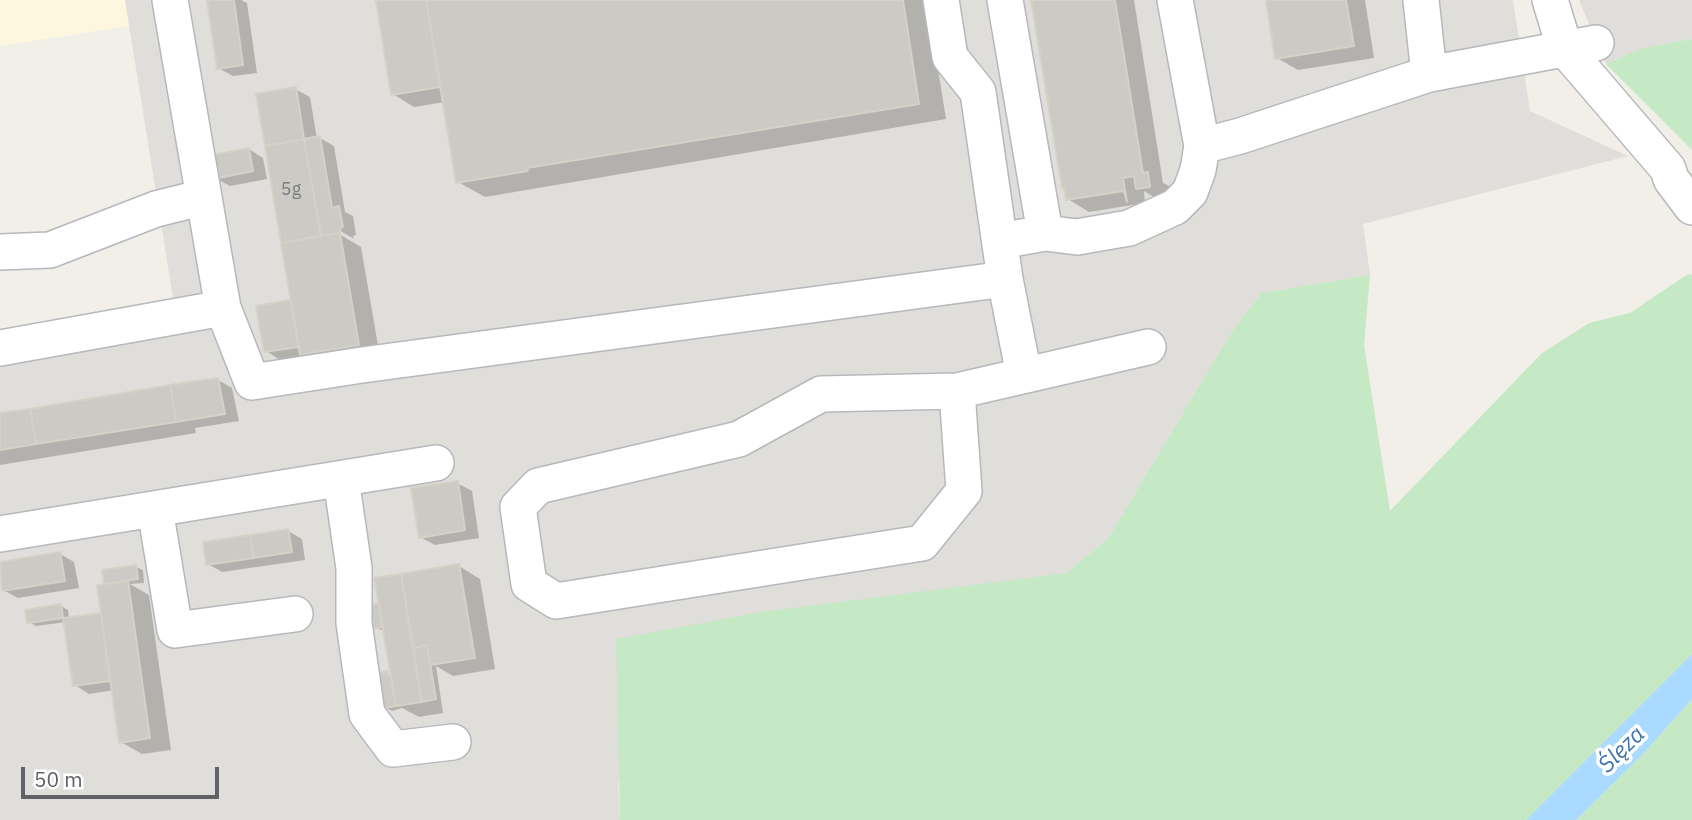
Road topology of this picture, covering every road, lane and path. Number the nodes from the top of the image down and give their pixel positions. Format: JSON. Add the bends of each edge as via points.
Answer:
{"nodes":[{"id":1,"x":170,"y":0,"type":"edge"},
{"id":2,"x":941,"y":0,"type":"edge"},
{"id":3,"x":1005,"y":0,"type":"edge"},
{"id":4,"x":1175,"y":0,"type":"edge"},
{"id":5,"x":1421,"y":0,"type":"edge"},
{"id":6,"x":1550,"y":0,"type":"edge"},
{"id":7,"x":1580,"y":46,"type":"junction"},
{"id":8,"x":1429,"y":74,"type":"junction"},
{"id":9,"x":1202,"y":146,"type":"junction"},
{"id":10,"x":204,"y":197,"type":"junction"},
{"id":11,"x":1692,"y":207,"type":"edge"},
{"id":12,"x":1045,"y":233,"type":"junction"},
{"id":13,"x":1000,"y":241,"type":"junction"},
{"id":14,"x":0,"y":252,"type":"edge"},
{"id":15,"x":1005,"y":279,"type":"junction"},
{"id":16,"x":223,"y":308,"type":"junction"},
{"id":17,"x":1148,"y":347,"type":"dead end"},
{"id":18,"x":0,"y":348,"type":"edge"},
{"id":19,"x":1024,"y":375,"type":"junction"},
{"id":20,"x":957,"y":391,"type":"junction"},
{"id":21,"x":436,"y":463,"type":"dead end"},
{"id":22,"x":341,"y":479,"type":"junction"},
{"id":23,"x":155,"y":509,"type":"junction"},
{"id":24,"x":0,"y":534,"type":"edge"},
{"id":25,"x":295,"y":614,"type":"dead end"},
{"id":26,"x":453,"y":742,"type":"dead end"}],
"edges":[{"from":1,"to":10,"type":"lane"},
{"from":2,"to":13,"type":"lane","via":[[950,57],[978,92]]},
{"from":3,"to":12,"type":"lane"},
{"from":4,"to":9,"type":"lane"},
{"from":5,"to":8,"type":"lane"},
{"from":6,"to":7,"type":"lane"},
{"from":7,"to":8,"type":"lane"},
{"from":7,"to":11,"type":"lane"},
{"from":8,"to":9,"type":"lane"},
{"from":9,"to":12,"type":"lane","via":[[1191,192],[1158,217],[1129,228],[1077,237]]},
{"from":10,"to":14,"type":"lane","via":[[156,209],[50,250]]},
{"from":10,"to":16,"type":"lane"},
{"from":12,"to":13,"type":"lane"},
{"from":13,"to":15,"type":"lane"},
{"from":15,"to":16,"type":"lane","via":[[252,382]]},
{"from":15,"to":19,"type":"lane"},
{"from":16,"to":18,"type":"lane"},
{"from":17,"to":19,"type":"lane"},
{"from":19,"to":20,"type":"lane"},
{"from":20,"to":20,"type":"lane","via":[[964,491],[922,544],[556,601],[529,584],[519,507],[538,486],[739,439],[821,394]]},
{"from":21,"to":22,"type":"lane"},
{"from":22,"to":23,"type":"lane"},
{"from":22,"to":26,"type":"lane","via":[[367,714],[393,749]]},
{"from":23,"to":24,"type":"lane"},
{"from":23,"to":25,"type":"lane","via":[[175,630]]}]}
